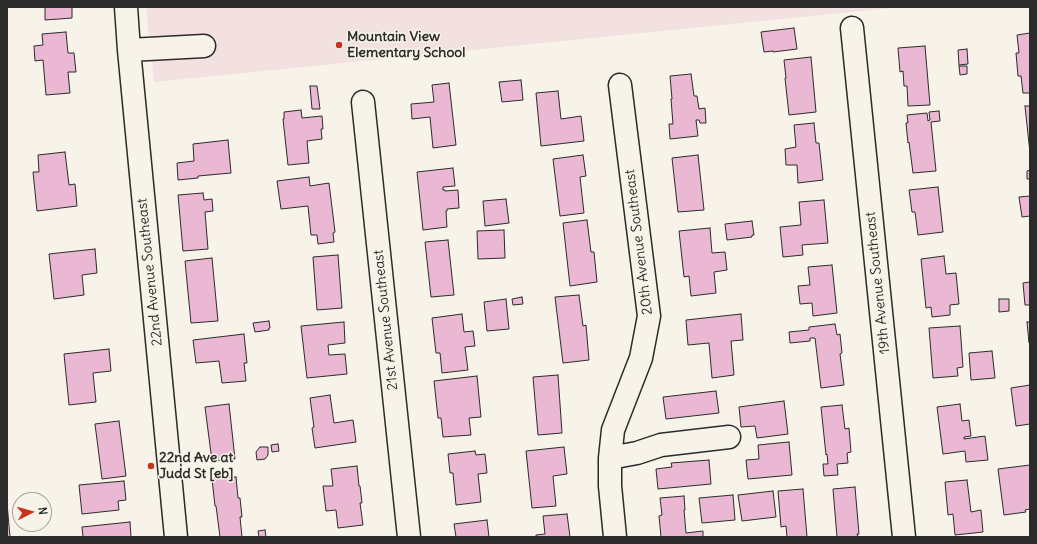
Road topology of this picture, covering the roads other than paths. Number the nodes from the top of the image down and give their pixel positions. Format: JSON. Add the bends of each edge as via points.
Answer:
{"nodes":[{"id":1,"x":126,"y":7,"type":"edge"},
{"id":2,"x":852,"y":28,"type":"dead end"},
{"id":3,"x":204,"y":46,"type":"dead end"},
{"id":4,"x":129,"y":50,"type":"junction"},
{"id":5,"x":620,"y":85,"type":"dead end"},
{"id":6,"x":363,"y":102,"type":"dead end"},
{"id":7,"x":729,"y":437,"type":"dead end"},
{"id":8,"x":610,"y":458,"type":"junction"},
{"id":9,"x":176,"y":537,"type":"edge"},
{"id":10,"x":409,"y":537,"type":"edge"},
{"id":11,"x":615,"y":537,"type":"edge"},
{"id":12,"x":904,"y":537,"type":"edge"}],
"edges":[{"from":1,"to":4,"type":"street","name":"22nd Avenue Southeast"},
{"from":2,"to":12,"type":"street","name":"19th Avenue Southeast"},
{"from":3,"to":4,"type":"street"},
{"from":4,"to":9,"type":"street","name":"22nd Avenue Southeast"},
{"from":5,"to":8,"type":"street","name":"20th Avenue Southeast","via":[[649,316],[641,358],[613,430]]},
{"from":6,"to":10,"type":"street","name":"21st Avenue Southeast"},
{"from":7,"to":8,"type":"street","via":[[661,445]]},
{"from":8,"to":11,"type":"street","name":"20th Avenue Southeast"}]}
